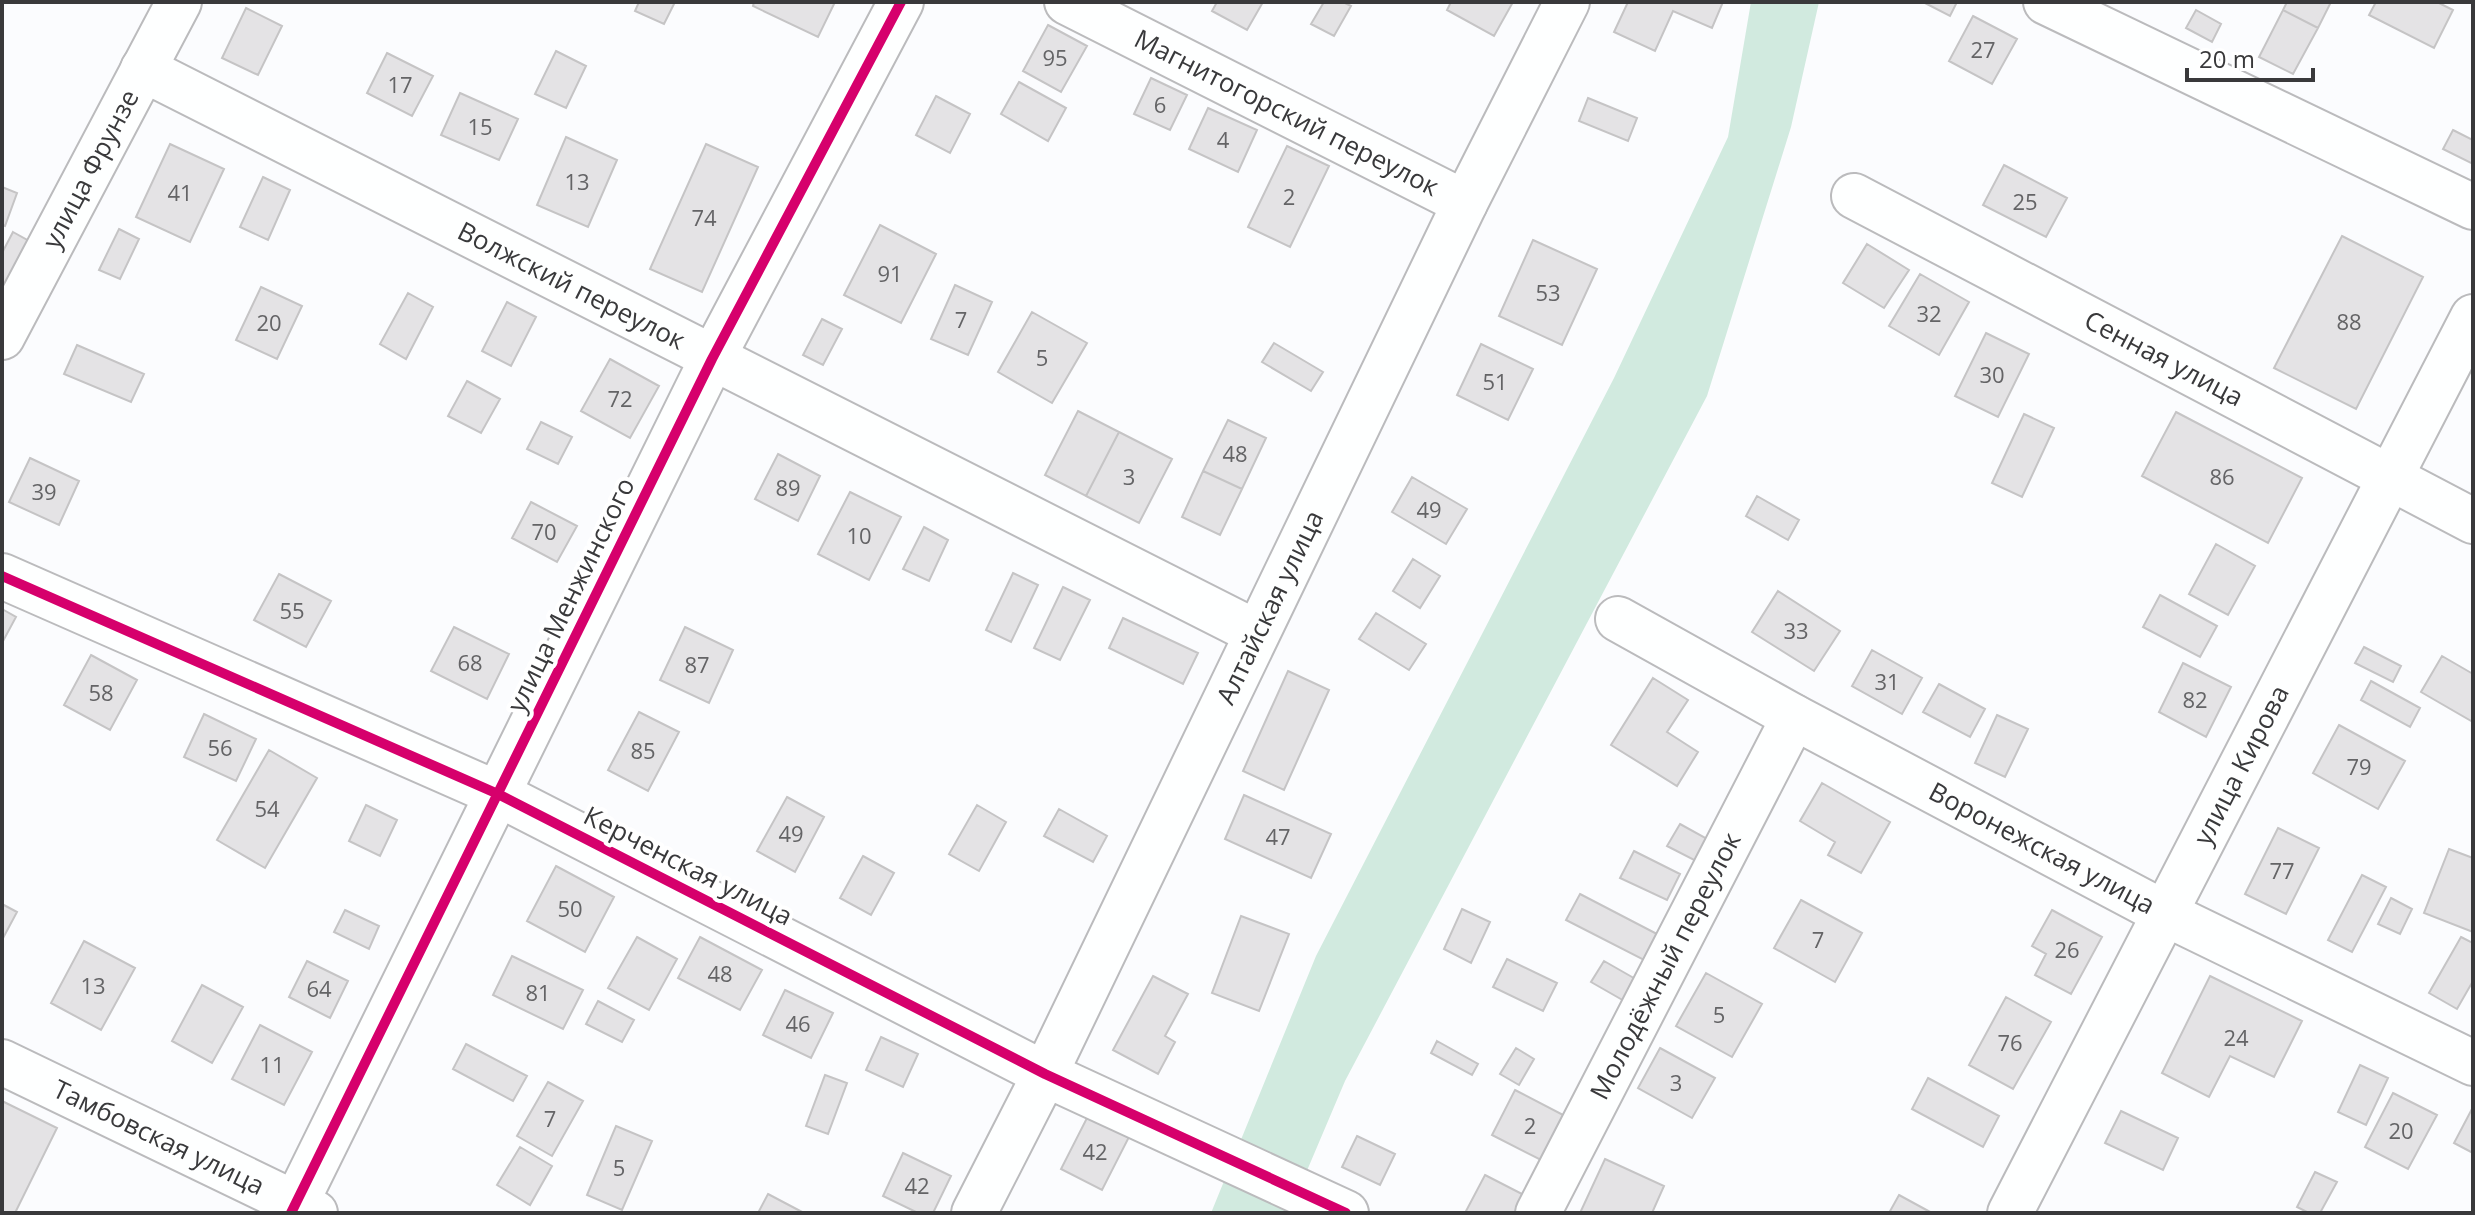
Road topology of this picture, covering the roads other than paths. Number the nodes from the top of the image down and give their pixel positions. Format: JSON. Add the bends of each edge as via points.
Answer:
{"nodes":[{"id":1,"x":179,"y":2,"type":"edge"},
{"id":2,"x":901,"y":2,"type":"edge"},
{"id":3,"x":1067,"y":2,"type":"edge"},
{"id":4,"x":1567,"y":2,"type":"edge"},
{"id":5,"x":2046,"y":2,"type":"edge"},
{"id":6,"x":143,"y":69,"type":"junction"},
{"id":7,"x":1854,"y":196,"type":"dead end"},
{"id":8,"x":1465,"y":203,"type":"junction"},
{"id":9,"x":2473,"y":207,"type":"edge"},
{"id":10,"x":2473,"y":317,"type":"edge"},
{"id":11,"x":2,"y":337,"type":"edge"},
{"id":12,"x":712,"y":359,"type":"junction"},
{"id":13,"x":2387,"y":479,"type":"junction"},
{"id":14,"x":2473,"y":521,"type":"edge"},
{"id":15,"x":2,"y":576,"type":"edge"},
{"id":16,"x":1618,"y":619,"type":"dead end"},
{"id":17,"x":1257,"y":633,"type":"junction"},
{"id":18,"x":1794,"y":717,"type":"junction"},
{"id":19,"x":498,"y":794,"type":"junction"},
{"id":20,"x":2164,"y":913,"type":"junction"},
{"id":21,"x":2,"y":1062,"type":"edge"},
{"id":22,"x":2473,"y":1063,"type":"edge"},
{"id":23,"x":1045,"y":1074,"type":"junction"},
{"id":24,"x":300,"y":1209,"type":"edge"},
{"id":25,"x":974,"y":1213,"type":"edge"},
{"id":26,"x":1346,"y":1213,"type":"edge"},
{"id":27,"x":1538,"y":1213,"type":"edge"},
{"id":28,"x":2010,"y":1213,"type":"edge"}],
"edges":[{"from":1,"to":6,"type":"street","name":"улица Фрунзе"},
{"from":2,"to":12,"type":"street","name":"улица Менжинского"},
{"from":3,"to":8,"type":"street","name":"Магнитогорский переулок"},
{"from":4,"to":8,"type":"street","name":"Алтайская улица"},
{"from":5,"to":9,"type":"street"},
{"from":6,"to":11,"type":"street","name":"улица Фрунзе"},
{"from":6,"to":12,"type":"street","name":"Волжский переулок"},
{"from":7,"to":13,"type":"street","name":"Сенная улица"},
{"from":8,"to":17,"type":"street","name":"Алтайская улица"},
{"from":10,"to":13,"type":"street","name":"улица Кирова"},
{"from":12,"to":17,"type":"street","name":"Волжский переулок"},
{"from":12,"to":19,"type":"street","name":"улица Менжинского"},
{"from":13,"to":14,"type":"street","name":"Сенная улица"},
{"from":13,"to":20,"type":"street","name":"улица Кирова"},
{"from":15,"to":19,"type":"street","name":"Керченская улица"},
{"from":16,"to":18,"type":"street","name":"Воронежская улица"},
{"from":17,"to":23,"type":"street","name":"Алтайская улица"},
{"from":18,"to":20,"type":"street","name":"Воронежская улица"},
{"from":18,"to":27,"type":"street","name":"Молодёжный переулок"},
{"from":19,"to":23,"type":"street","name":"Керченская улица"},
{"from":19,"to":24,"type":"street","name":"улица Менжинского"},
{"from":20,"to":22,"type":"street","name":"Воронежская улица"},
{"from":20,"to":28,"type":"street","name":"улица Кирова"},
{"from":21,"to":24,"type":"street","name":"Тамбовская улица"},
{"from":23,"to":25,"type":"street","name":"Алтайская улица"},
{"from":23,"to":26,"type":"street","name":"Керченская улица"}]}
